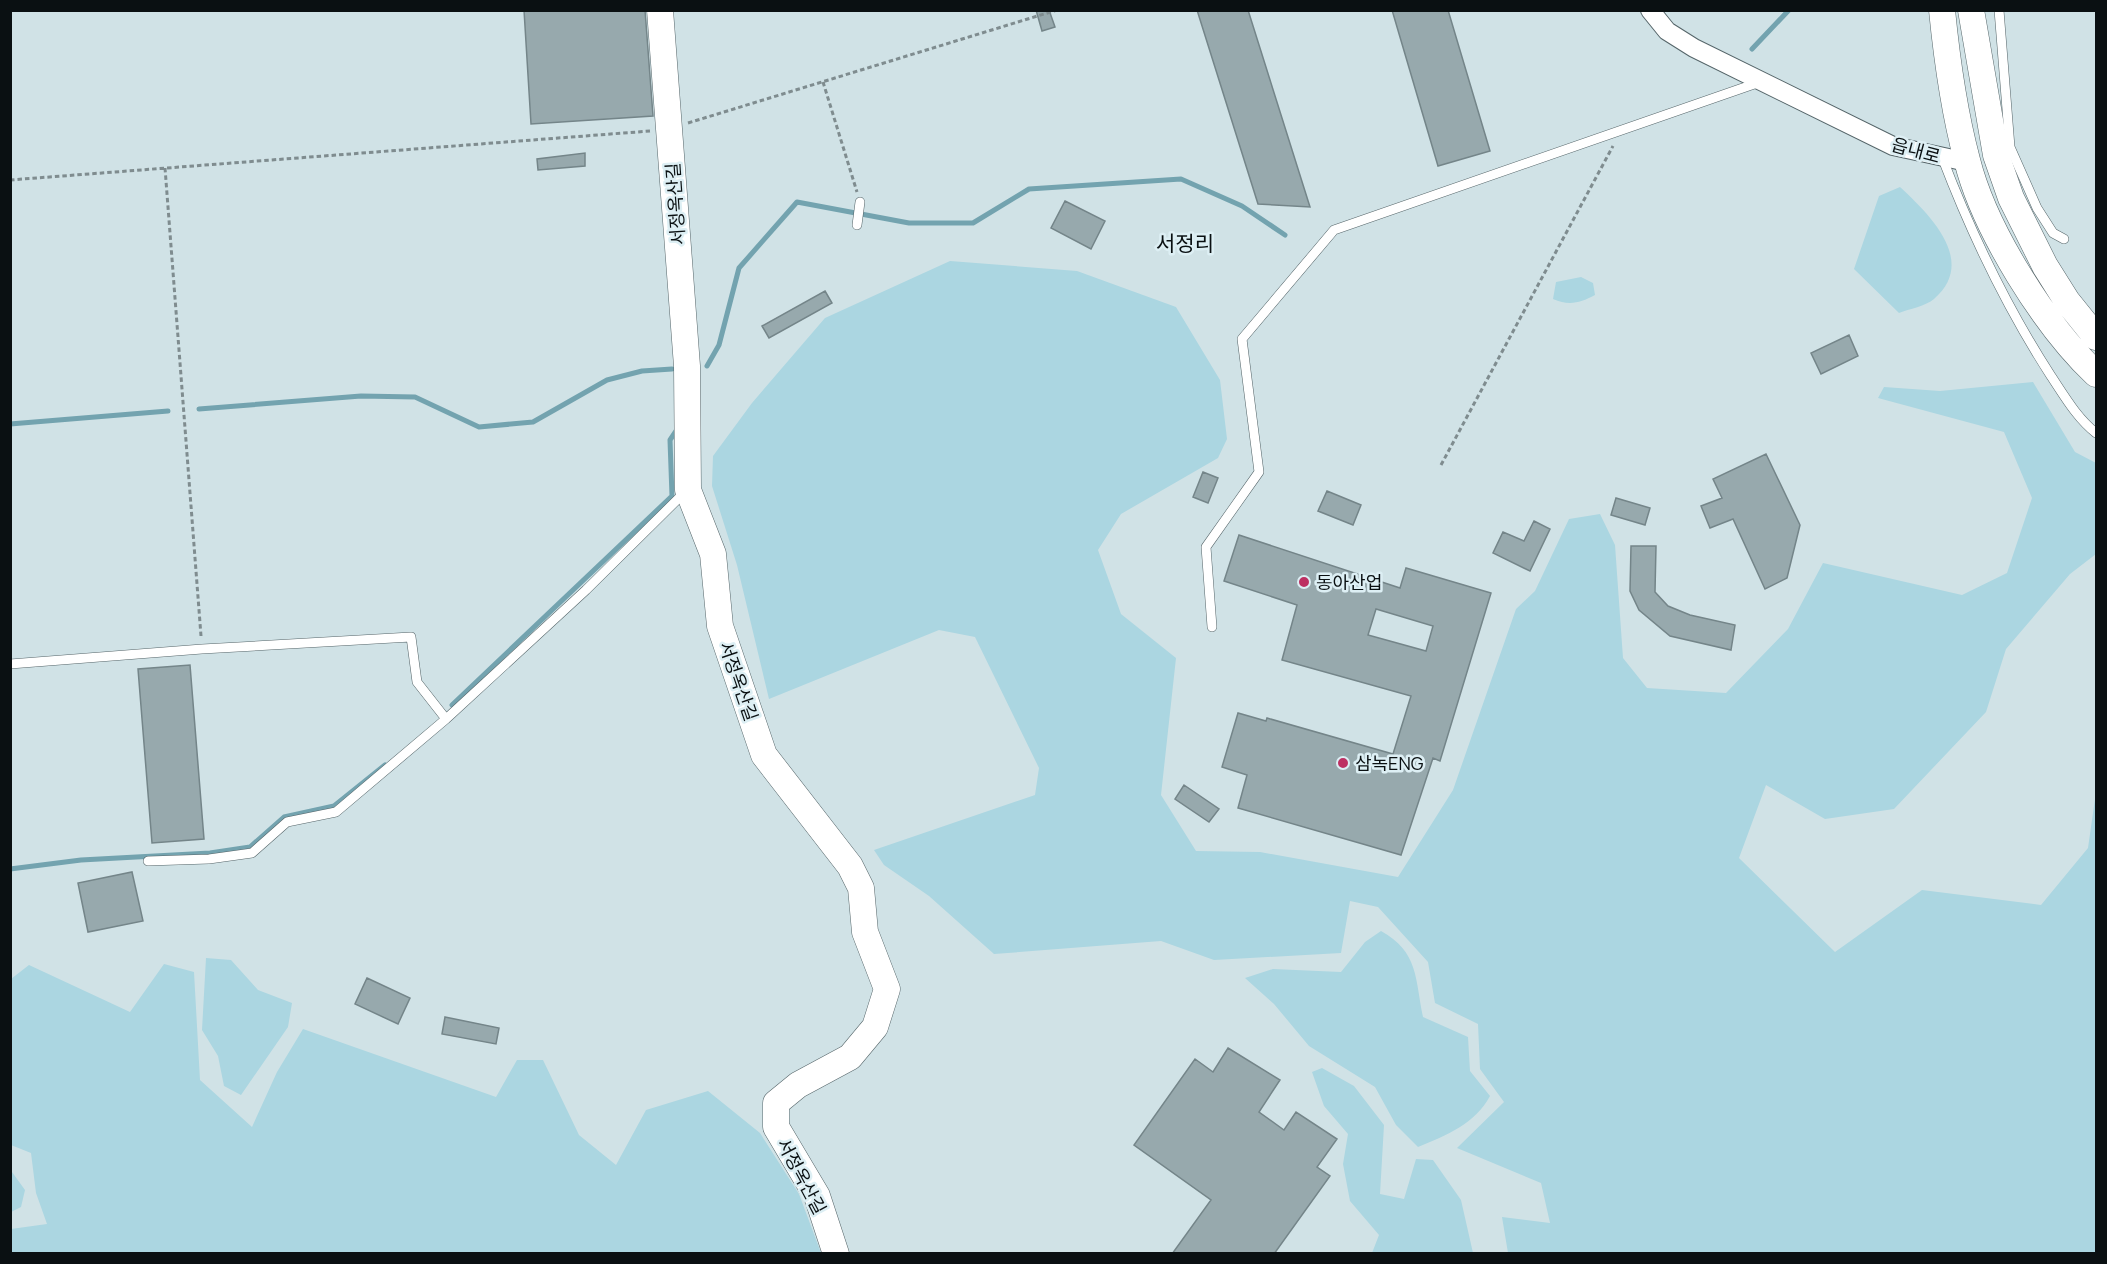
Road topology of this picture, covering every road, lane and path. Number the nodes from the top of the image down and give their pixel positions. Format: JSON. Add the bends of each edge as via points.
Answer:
{"nodes":[{"id":1,"x":660,"y":10,"type":"edge"},
{"id":2,"x":1057,"y":10,"type":"edge"},
{"id":3,"x":1650,"y":10,"type":"edge"},
{"id":4,"x":1942,"y":10,"type":"edge"},
{"id":5,"x":1971,"y":10,"type":"edge"},
{"id":6,"x":1999,"y":10,"type":"edge"},
{"id":7,"x":1762,"y":81,"type":"junction"},
{"id":8,"x":823,"y":82,"type":"junction"},
{"id":9,"x":669,"y":129,"type":"junction"},
{"id":10,"x":1613,"y":135,"type":"junction"},
{"id":11,"x":1996,"y":155,"type":"junction"},
{"id":12,"x":1942,"y":157,"type":"junction"},
{"id":13,"x":1967,"y":162,"type":"junction"},
{"id":14,"x":165,"y":168,"type":"junction"},
{"id":15,"x":10,"y":180,"type":"edge"},
{"id":16,"x":860,"y":202,"type":"joint"},
{"id":17,"x":857,"y":225,"type":"dead end"},
{"id":18,"x":2064,"y":238,"type":"dead end"},
{"id":19,"x":2097,"y":337,"type":"edge"},
{"id":20,"x":2097,"y":374,"type":"edge"},
{"id":21,"x":2097,"y":434,"type":"edge"},
{"id":22,"x":1441,"y":465,"type":"dead end"},
{"id":23,"x":688,"y":490,"type":"junction"},
{"id":24,"x":1212,"y":627,"type":"dead end"},
{"id":25,"x":202,"y":649,"type":"junction"},
{"id":26,"x":10,"y":664,"type":"edge"},
{"id":27,"x":446,"y":719,"type":"junction"},
{"id":28,"x":148,"y":861,"type":"dead end"},
{"id":29,"x":836,"y":1254,"type":"edge"}],
"edges":[{"from":1,"to":9,"type":"street","name":"서정옥산길"},
{"from":2,"to":8,"type":"path"},
{"from":3,"to":7,"type":"street","name":"읍내로","via":[[1667,31]]},
{"from":4,"to":13,"type":"street","via":[[1953,98]]},
{"from":5,"to":11,"type":"street"},
{"from":6,"to":18,"type":"lane","via":[[2010,147],[2037,208],[2053,233]]},
{"from":7,"to":10,"type":"lane"},
{"from":7,"to":12,"type":"street","name":"읍내로","via":[[1893,146]]},
{"from":8,"to":9,"type":"path"},
{"from":8,"to":16,"type":"path"},
{"from":9,"to":14,"type":"path"},
{"from":9,"to":23,"type":"street","name":"서정옥산길","via":[[687,366]]},
{"from":10,"to":22,"type":"path","via":[[1613,148]]},
{"from":10,"to":24,"type":"lane","via":[[1334,230],[1242,339],[1259,472],[1206,547]]},
{"from":11,"to":13,"type":"street"},
{"from":11,"to":19,"type":"street","via":[[2011,198],[2045,266]]},
{"from":12,"to":13,"type":"street","name":"읍내로"},
{"from":12,"to":21,"type":"lane","via":[[1967,221],[2034,349],[2080,420]]},
{"from":13,"to":20,"type":"street","via":[[2017,270],[2044,311]]},
{"from":14,"to":15,"type":"path"},
{"from":14,"to":25,"type":"path"},
{"from":16,"to":17,"type":"lane"},
{"from":23,"to":27,"type":"lane"},
{"from":23,"to":29,"type":"street","name":"서정옥산길","via":[[713,554],[720,626],[764,755],[850,866],[861,888],[866,932],[887,989],[875,1027],[850,1057],[798,1085],[776,1103],[776,1127],[817,1196]]},
{"from":25,"to":26,"type":"lane"},
{"from":25,"to":27,"type":"lane","via":[[411,638],[417,682]]},
{"from":27,"to":28,"type":"lane","via":[[336,812],[287,822],[252,853]]}]}
